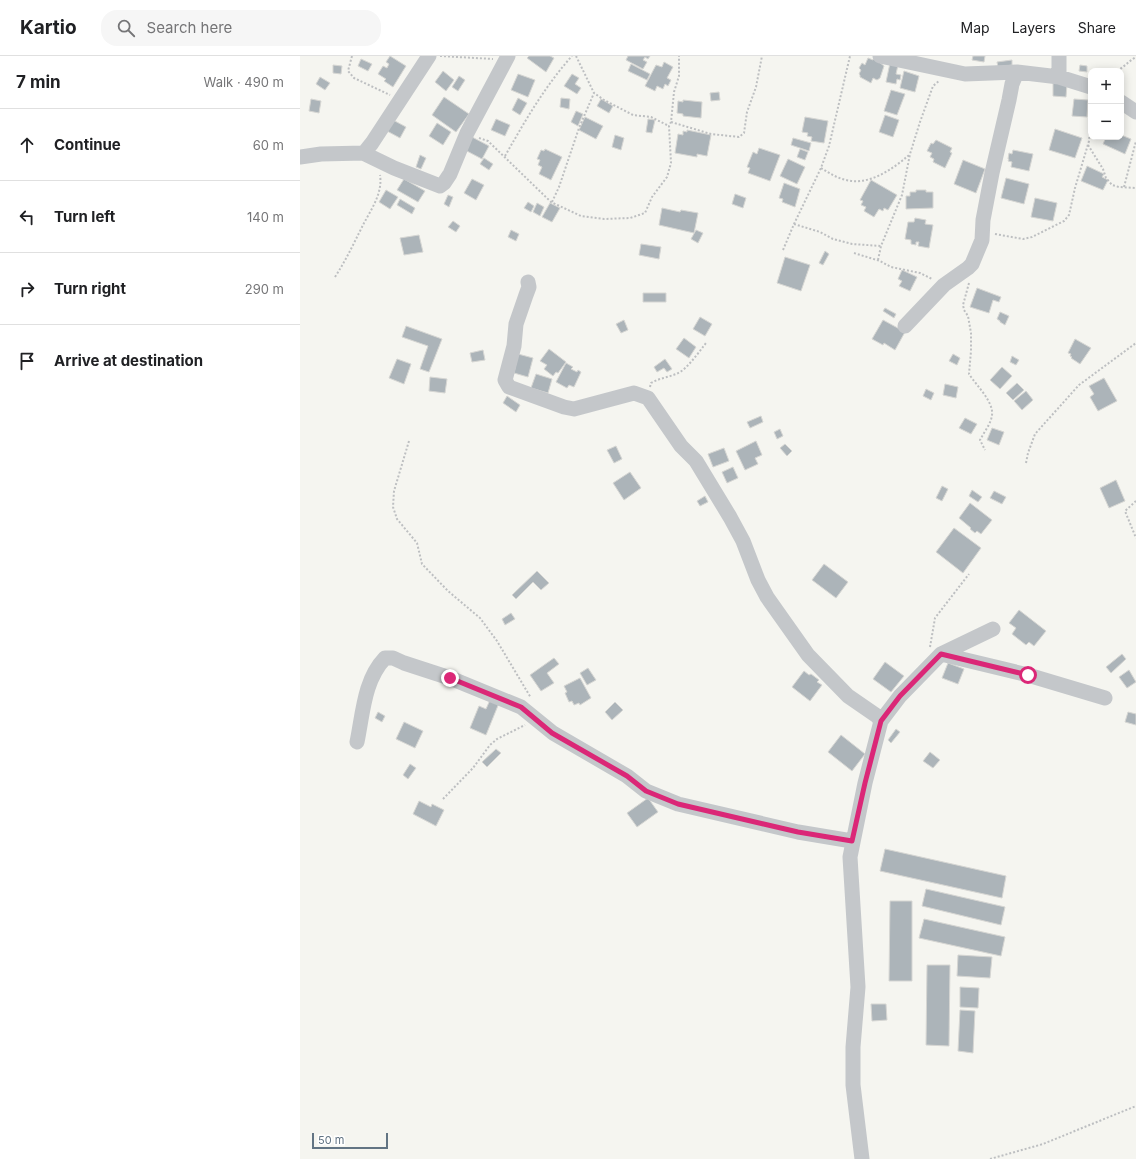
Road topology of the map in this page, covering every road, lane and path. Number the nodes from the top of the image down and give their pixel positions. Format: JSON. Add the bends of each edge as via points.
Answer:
{"nodes":[{"id":1,"x":352,"y":56,"type":"edge"},
{"id":2,"x":429,"y":56,"type":"edge"},
{"id":3,"x":440,"y":56,"type":"edge"},
{"id":4,"x":572,"y":56,"type":"edge"},
{"id":5,"x":576,"y":56,"type":"edge"},
{"id":6,"x":679,"y":56,"type":"edge"},
{"id":7,"x":762,"y":56,"type":"edge"},
{"id":8,"x":850,"y":56,"type":"edge"},
{"id":9,"x":880,"y":56,"type":"edge"},
{"id":10,"x":1059,"y":56,"type":"edge"},
{"id":11,"x":1136,"y":57,"type":"edge"},
{"id":12,"x":507,"y":58,"type":"edge"},
{"id":13,"x":1123,"y":68,"type":"edge"},
{"id":14,"x":1017,"y":72,"type":"junction"},
{"id":15,"x":956,"y":73,"type":"junction"},
{"id":16,"x":1058,"y":77,"type":"junction"},
{"id":17,"x":1088,"y":86,"type":"edge"},
{"id":18,"x":594,"y":93,"type":"junction"},
{"id":19,"x":400,"y":100,"type":"junction"},
{"id":20,"x":1124,"y":104,"type":"edge"},
{"id":21,"x":1136,"y":112,"type":"edge"},
{"id":22,"x":672,"y":122,"type":"junction"},
{"id":23,"x":669,"y":126,"type":"junction"},
{"id":24,"x":467,"y":133,"type":"junction"},
{"id":25,"x":1089,"y":140,"type":"edge"},
{"id":26,"x":1136,"y":141,"type":"edge"},
{"id":27,"x":1088,"y":145,"type":"junction"},
{"id":28,"x":363,"y":153,"type":"junction"},
{"id":29,"x":910,"y":154,"type":"junction"},
{"id":30,"x":505,"y":156,"type":"junction"},
{"id":31,"x":300,"y":157,"type":"edge"},
{"id":32,"x":381,"y":162,"type":"junction"},
{"id":33,"x":821,"y":168,"type":"junction"},
{"id":34,"x":1124,"y":187,"type":"junction"},
{"id":35,"x":1136,"y":188,"type":"edge"},
{"id":36,"x":551,"y":202,"type":"junction"},
{"id":37,"x":794,"y":224,"type":"junction"},
{"id":38,"x":982,"y":232,"type":"junction"},
{"id":39,"x":881,"y":246,"type":"junction"},
{"id":40,"x":783,"y":250,"type":"dead end"},
{"id":41,"x":854,"y":253,"type":"dead end"},
{"id":42,"x":878,"y":260,"type":"junction"},
{"id":43,"x":972,"y":264,"type":"junction"},
{"id":44,"x":335,"y":277,"type":"dead end"},
{"id":45,"x":528,"y":282,"type":"dead end"},
{"id":46,"x":944,"y":285,"type":"junction"},
{"id":47,"x":905,"y":326,"type":"dead end"},
{"id":48,"x":706,"y":343,"type":"dead end"},
{"id":49,"x":1136,"y":343,"type":"edge"},
{"id":50,"x":648,"y":398,"type":"junction"},
{"id":51,"x":409,"y":441,"type":"dead end"},
{"id":52,"x":985,"y":450,"type":"dead end"},
{"id":53,"x":1026,"y":463,"type":"dead end"},
{"id":54,"x":1136,"y":502,"type":"edge"},
{"id":55,"x":1136,"y":538,"type":"edge"},
{"id":56,"x":969,"y":574,"type":"dead end"},
{"id":57,"x":992,"y":629,"type":"dead end"},
{"id":58,"x":935,"y":651,"type":"junction"},
{"id":59,"x":1105,"y":698,"type":"dead end"},
{"id":60,"x":532,"y":700,"type":"dead end"},
{"id":61,"x":537,"y":720,"type":"junction"},
{"id":62,"x":881,"y":721,"type":"junction"},
{"id":63,"x":357,"y":742,"type":"dead end"},
{"id":64,"x":443,"y":799,"type":"dead end"},
{"id":65,"x":852,"y":841,"type":"junction"},
{"id":66,"x":1136,"y":1106,"type":"edge"},
{"id":67,"x":862,"y":1159,"type":"edge"},
{"id":68,"x":990,"y":1159,"type":"edge"}],
"edges":[{"from":1,"to":19,"type":"path","via":[[348,71],[354,78]]},
{"from":2,"to":19,"type":"street"},
{"from":3,"to":12,"type":"path"},
{"from":4,"to":30,"type":"path","via":[[555,76]]},
{"from":5,"to":18,"type":"path"},
{"from":6,"to":22,"type":"path","via":[[679,76],[674,92]]},
{"from":7,"to":22,"type":"path","via":[[756,87],[747,112],[744,134],[739,137],[711,134]]},
{"from":8,"to":33,"type":"path","via":[[829,146]]},
{"from":9,"to":15,"type":"street"},
{"from":10,"to":16,"type":"street"},
{"from":11,"to":13,"type":"path"},
{"from":12,"to":24,"type":"street"},
{"from":14,"to":15,"type":"street"},
{"from":14,"to":16,"type":"street"},
{"from":14,"to":38,"type":"street","via":[[992,173]]},
{"from":15,"to":29,"type":"path","via":[[933,86]]},
{"from":16,"to":17,"type":"street"},
{"from":18,"to":23,"type":"path","via":[[633,115],[651,117]]},
{"from":18,"to":36,"type":"path"},
{"from":19,"to":28,"type":"street","via":[[372,144]]},
{"from":20,"to":21,"type":"street"},
{"from":22,"to":23,"type":"path"},
{"from":23,"to":36,"type":"path","via":[[671,163],[666,177],[652,197],[645,213],[630,218],[604,219],[581,216]]},
{"from":24,"to":30,"type":"path","via":[[488,141]]},
{"from":24,"to":32,"type":"street","via":[[450,174],[440,186]]},
{"from":25,"to":27,"type":"path"},
{"from":26,"to":34,"type":"path"},
{"from":27,"to":34,"type":"path","via":[[1106,178],[1112,184]]},
{"from":27,"to":38,"type":"path","via":[[1069,215],[1064,222],[1023,239]]},
{"from":28,"to":31,"type":"street"},
{"from":28,"to":32,"type":"street"},
{"from":29,"to":33,"type":"path","via":[[893,168],[865,180],[847,181]]},
{"from":29,"to":39,"type":"path","via":[[902,195]]},
{"from":30,"to":36,"type":"path"},
{"from":32,"to":44,"type":"path","via":[[376,200],[349,256]]},
{"from":33,"to":37,"type":"path"},
{"from":34,"to":35,"type":"path"},
{"from":37,"to":39,"type":"path","via":[[852,244]]},
{"from":37,"to":40,"type":"path"},
{"from":38,"to":43,"type":"street","via":[[982,240]]},
{"from":39,"to":42,"type":"path"},
{"from":41,"to":42,"type":"path"},
{"from":42,"to":46,"type":"path","via":[[891,267],[920,273]]},
{"from":43,"to":46,"type":"street"},
{"from":43,"to":52,"type":"path","via":[[963,305],[971,333],[969,374],[990,401],[993,414],[980,440]]},
{"from":45,"to":50,"type":"street","via":[[529,287],[516,324],[514,346],[504,380],[508,387],[574,409],[634,393]]},
{"from":46,"to":47,"type":"street"},
{"from":48,"to":50,"type":"path","via":[[683,370],[651,383]]},
{"from":49,"to":53,"type":"path","via":[[1078,385],[1036,434]]},
{"from":50,"to":62,"type":"street","via":[[681,446],[696,461],[730,517],[767,597],[808,654],[848,696]]},
{"from":51,"to":60,"type":"path","via":[[394,491],[397,519],[416,543],[422,564],[448,591],[480,618]]},
{"from":54,"to":55,"type":"path","via":[[1125,511]]},
{"from":56,"to":58,"type":"path","via":[[935,618]]},
{"from":57,"to":58,"type":"street"},
{"from":58,"to":59,"type":"street"},
{"from":58,"to":62,"type":"street"},
{"from":61,"to":63,"type":"street","via":[[521,707],[488,693],[393,658],[385,658],[368,684]]},
{"from":61,"to":64,"type":"path","via":[[497,739]]},
{"from":61,"to":65,"type":"street","via":[[552,733],[627,776],[646,791],[678,804],[798,832]]},
{"from":62,"to":65,"type":"street"},
{"from":65,"to":67,"type":"street","via":[[850,857],[858,987],[852,1047],[853,1085]]},
{"from":66,"to":68,"type":"path","via":[[1043,1144]]}]}
